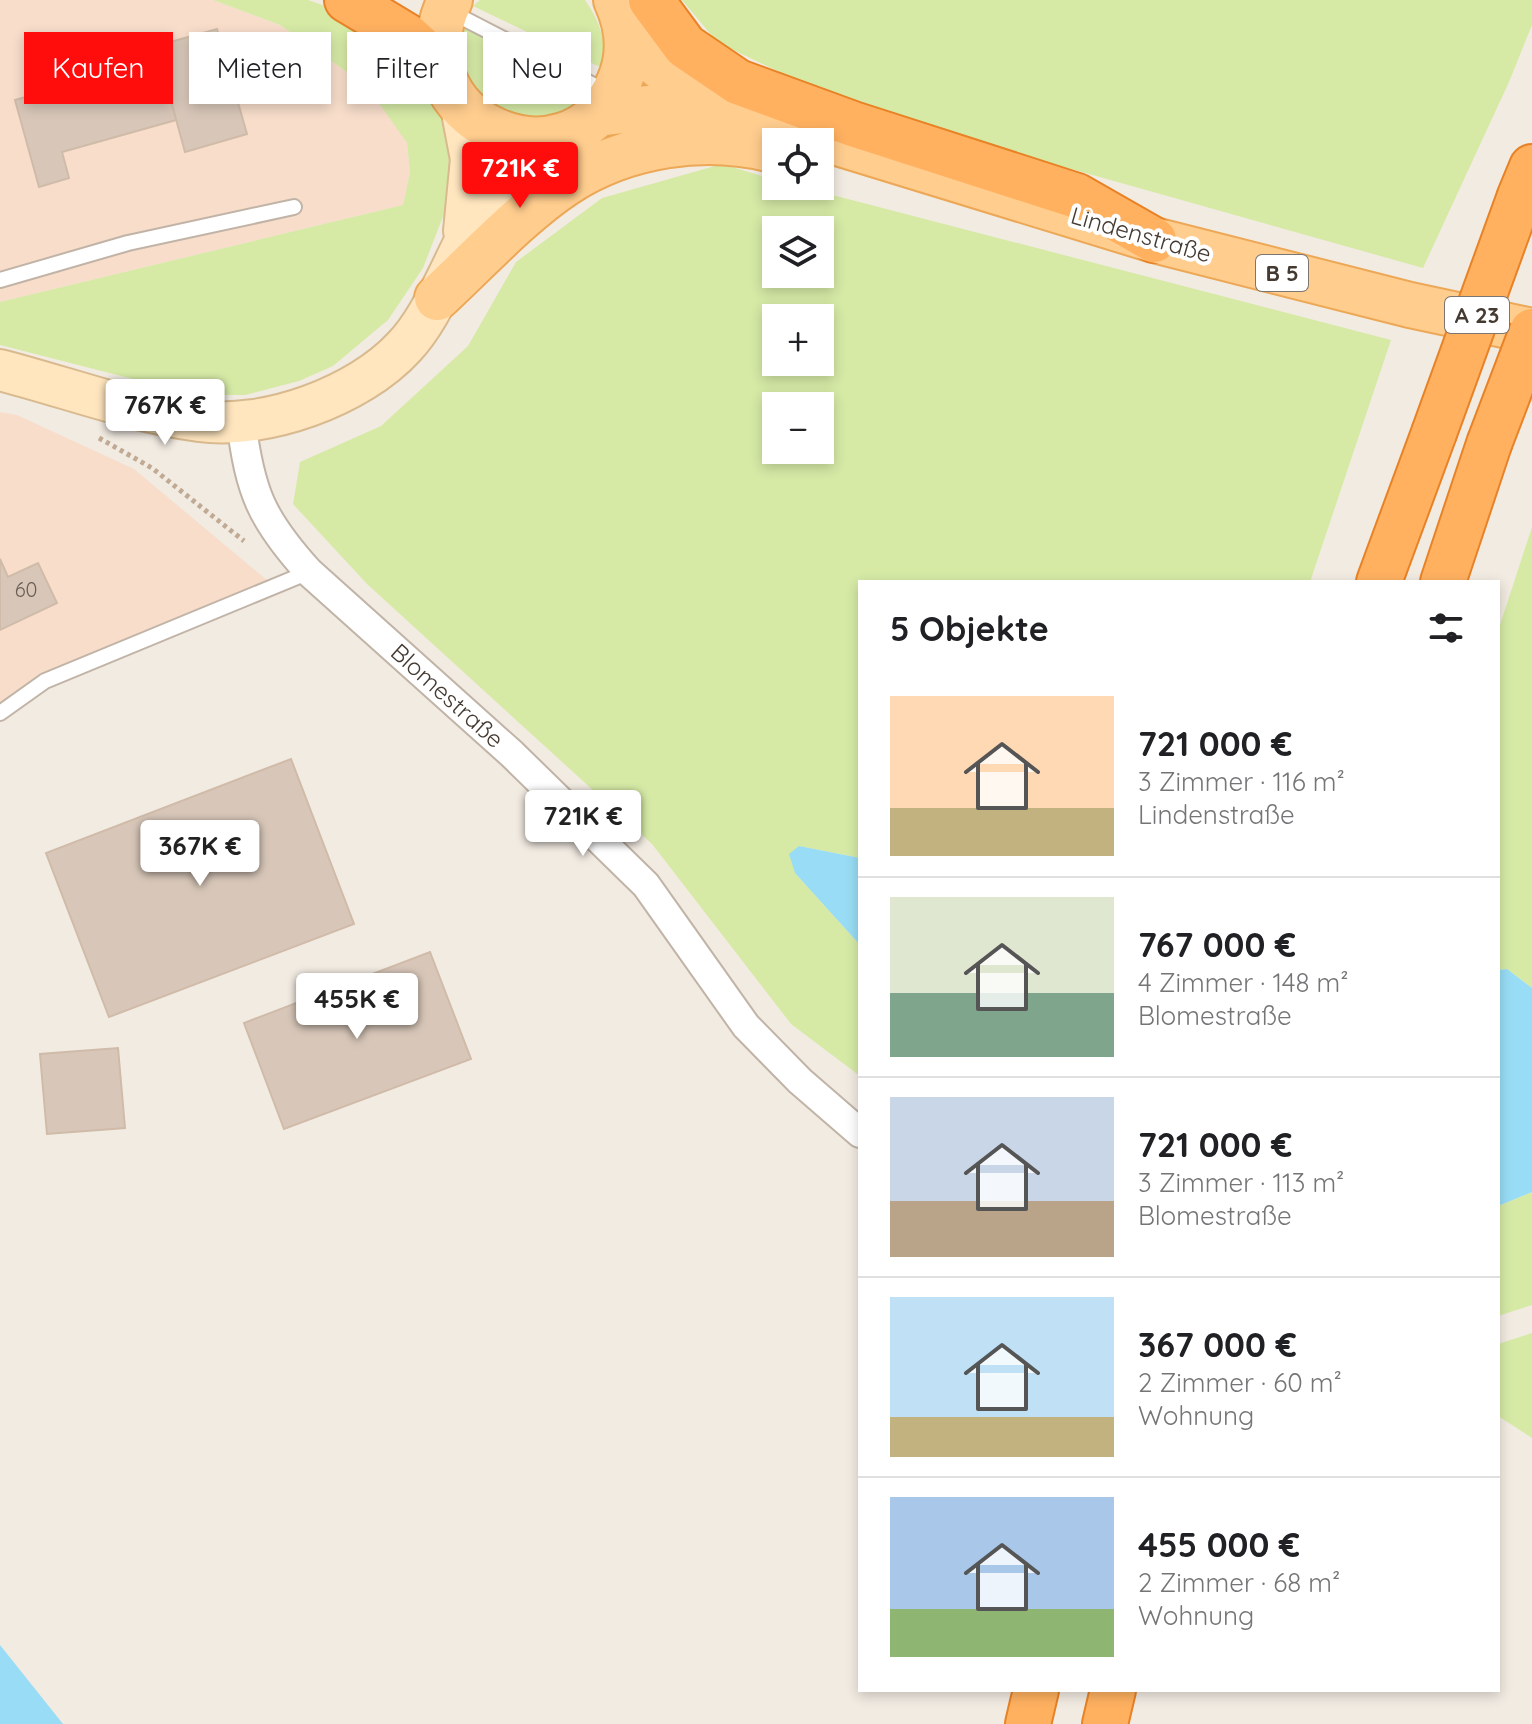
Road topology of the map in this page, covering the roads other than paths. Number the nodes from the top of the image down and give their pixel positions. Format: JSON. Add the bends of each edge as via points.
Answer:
{"nodes":[{"id":1,"x":347,"y":0,"type":"edge"},
{"id":2,"x":444,"y":4,"type":"edge"},
{"id":3,"x":631,"y":10,"type":"edge"},
{"id":4,"x":400,"y":32,"type":"edge"},
{"id":5,"x":439,"y":32,"type":"edge"},
{"id":6,"x":459,"y":104,"type":"edge"},
{"id":7,"x":616,"y":105,"type":"junction"},
{"id":8,"x":461,"y":107,"type":"junction"},
{"id":9,"x":762,"y":132,"type":"edge"},
{"id":10,"x":762,"y":133,"type":"edge"},
{"id":11,"x":762,"y":137,"type":"edge"},
{"id":12,"x":545,"y":139,"type":"junction"},
{"id":13,"x":834,"y":148,"type":"edge"},
{"id":14,"x":883,"y":158,"type":"junction"},
{"id":15,"x":834,"y":161,"type":"edge"},
{"id":16,"x":1526,"y":182,"type":"edge"},
{"id":17,"x":294,"y":207,"type":"dead end"},
{"id":18,"x":1154,"y":240,"type":"junction"},
{"id":19,"x":463,"y":247,"type":"junction"},
{"id":20,"x":0,"y":280,"type":"edge"},
{"id":21,"x":437,"y":298,"type":"junction"},
{"id":22,"x":1532,"y":331,"type":"edge"},
{"id":23,"x":0,"y":370,"type":"edge"},
{"id":24,"x":241,"y":421,"type":"junction"},
{"id":25,"x":297,"y":577,"type":"junction"},
{"id":26,"x":1380,"y":580,"type":"edge"},
{"id":27,"x":1444,"y":580,"type":"edge"},
{"id":28,"x":0,"y":713,"type":"edge"},
{"id":29,"x":858,"y":1131,"type":"edge"},
{"id":30,"x":1036,"y":1692,"type":"edge"},
{"id":31,"x":1113,"y":1692,"type":"edge"},
{"id":32,"x":1028,"y":1724,"type":"edge"},
{"id":33,"x":1105,"y":1724,"type":"edge"}],
"edges":[{"from":1,"to":4,"type":"highway"},
{"from":2,"to":5,"type":"main road"},
{"from":2,"to":7,"type":"lane"},
{"from":3,"to":7,"type":"main road"},
{"from":3,"to":9,"type":"main road","name":"Lindenstraße","number":"B 5","via":[[646,57]]},
{"from":3,"to":18,"type":"highway","via":[[738,82],[1077,196]]},
{"from":6,"to":8,"type":"main road"},
{"from":7,"to":10,"type":"main road","name":"Lindenstraße","number":"B 5"},
{"from":7,"to":12,"type":"main road","via":[[573,131]]},
{"from":8,"to":12,"type":"main road","via":[[503,135]]},
{"from":8,"to":19,"type":"main road","via":[[471,159]]},
{"from":11,"to":21,"type":"main road","via":[[752,144],[695,141],[605,162],[564,185]]},
{"from":12,"to":19,"type":"main road","via":[[508,171]]},
{"from":13,"to":14,"type":"main road","name":"Lindenstraße","number":"B 5"},
{"from":14,"to":15,"type":"main road"},
{"from":14,"to":18,"type":"main road","name":"Lindenstraße","number":"B 5"},
{"from":16,"to":26,"type":"highway","number":"A 23","bridge":true},
{"from":17,"to":20,"type":"lane","via":[[128,243]]},
{"from":18,"to":22,"type":"main road","name":"Lindenstraße","number":"B 5"},
{"from":19,"to":21,"type":"main road"},
{"from":21,"to":24,"type":"main road","via":[[406,345],[354,387],[298,410]]},
{"from":22,"to":27,"type":"highway","number":"A 23","bridge":true},
{"from":23,"to":24,"type":"main road","via":[[166,415],[203,422]]},
{"from":24,"to":25,"type":"street","name":"Blomestraße","via":[[247,473]]},
{"from":25,"to":28,"type":"lane","via":[[45,681]]},
{"from":25,"to":29,"type":"street","name":"Blomestraße","via":[[596,834],[646,885],[746,1026]]},
{"from":30,"to":32,"type":"highway"},
{"from":31,"to":33,"type":"highway"}]}
